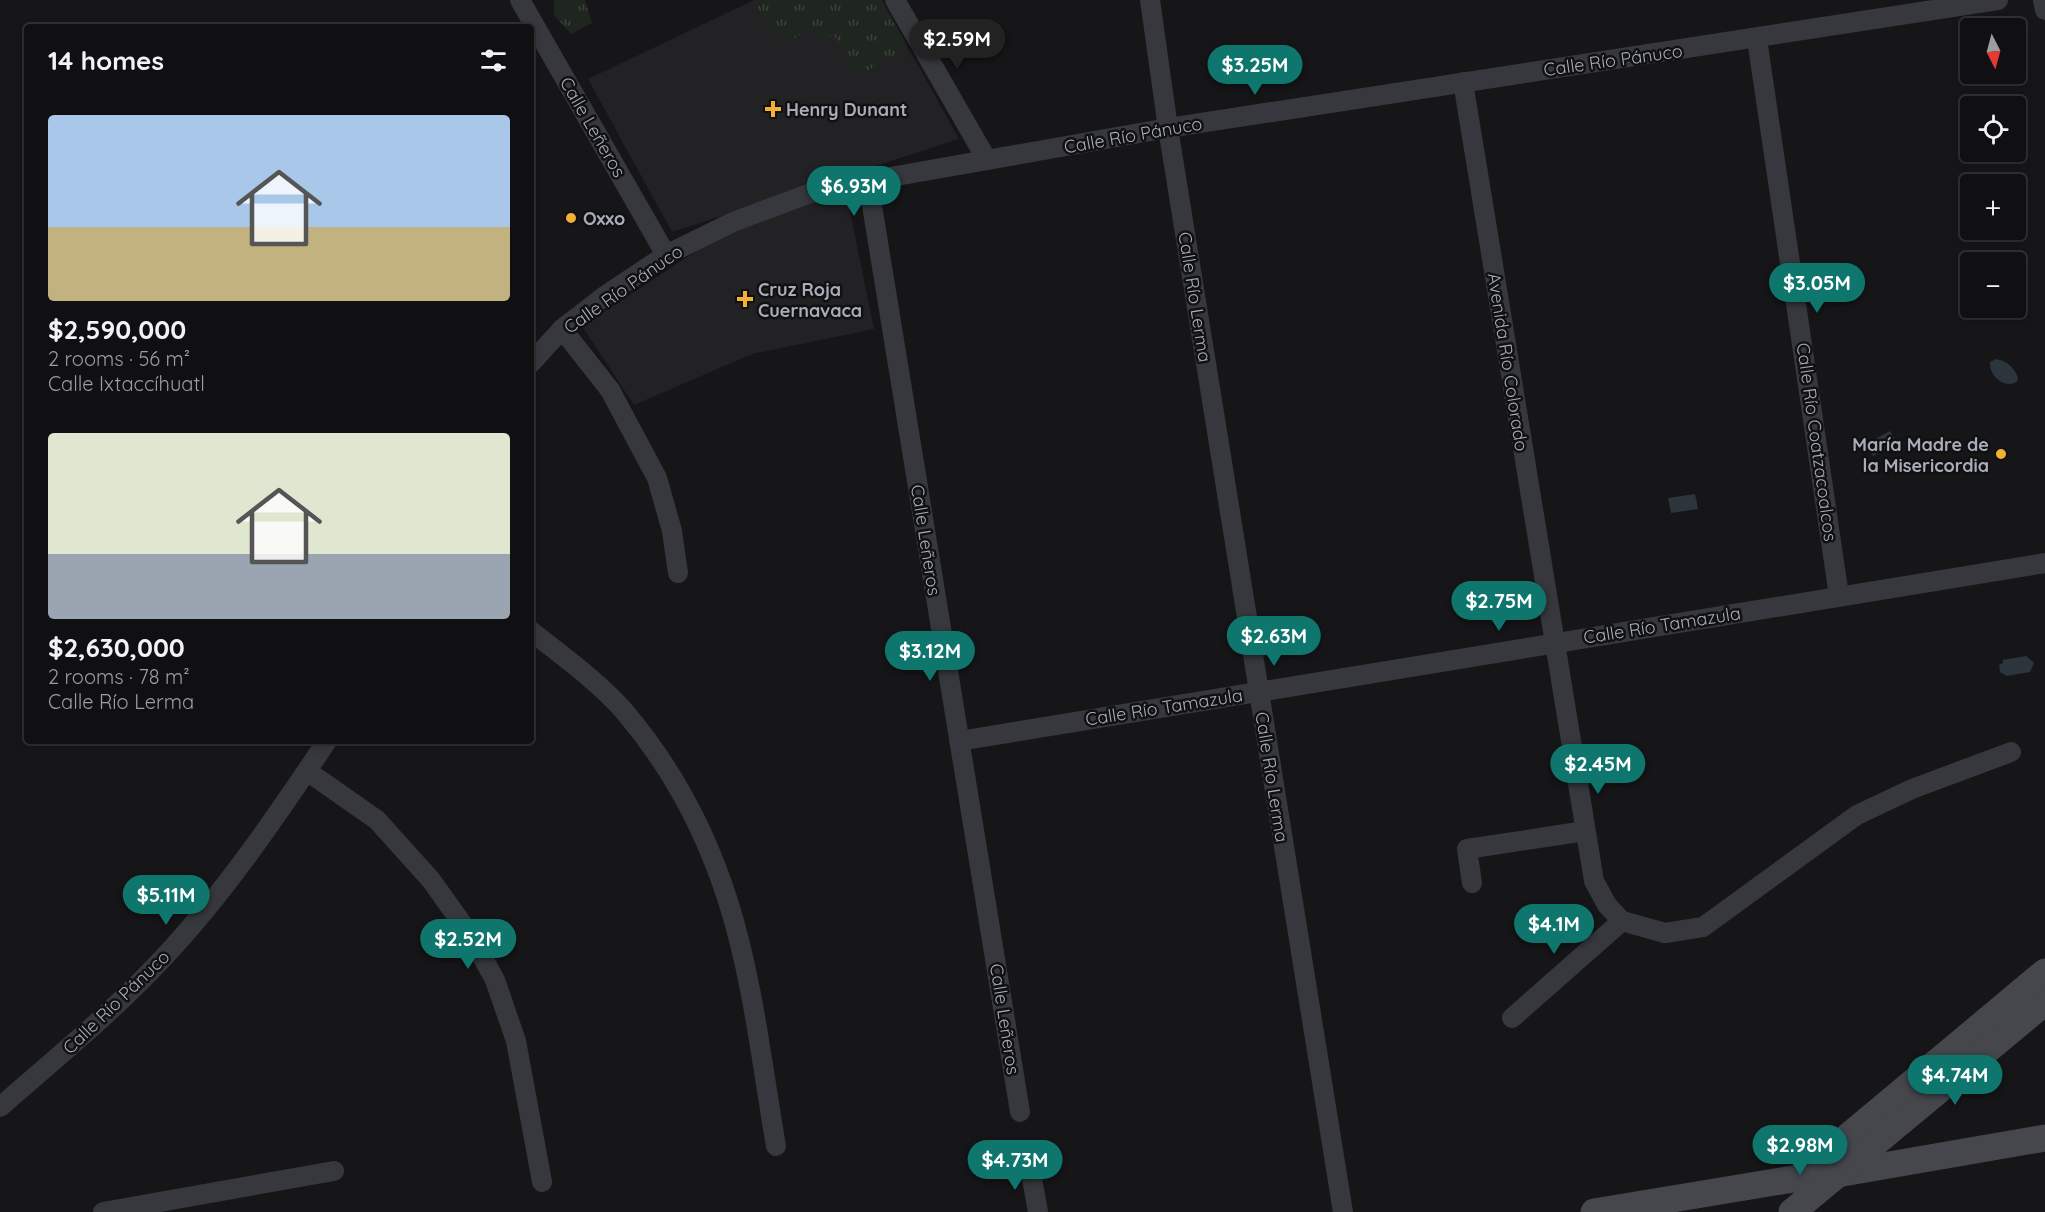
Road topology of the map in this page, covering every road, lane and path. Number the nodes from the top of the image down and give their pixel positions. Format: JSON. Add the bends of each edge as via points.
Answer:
{"nodes":[{"id":1,"x":520,"y":0,"type":"edge"},
{"id":2,"x":895,"y":0,"type":"edge"},
{"id":3,"x":1149,"y":0,"type":"edge"},
{"id":4,"x":1998,"y":0,"type":"edge"},
{"id":5,"x":2043,"y":0,"type":"edge"},
{"id":6,"x":2045,"y":10,"type":"edge"},
{"id":7,"x":534,"y":24,"type":"edge"},
{"id":8,"x":534,"y":24,"type":"edge"},
{"id":9,"x":1757,"y":39,"type":"junction"},
{"id":10,"x":1462,"y":82,"type":"junction"},
{"id":11,"x":1168,"y":128,"type":"junction"},
{"id":12,"x":987,"y":160,"type":"junction"},
{"id":13,"x":868,"y":181,"type":"junction"},
{"id":14,"x":666,"y":255,"type":"junction"},
{"id":15,"x":562,"y":329,"type":"junction"},
{"id":16,"x":534,"y":360,"type":"edge"},
{"id":17,"x":2045,"y":563,"type":"edge"},
{"id":18,"x":678,"y":573,"type":"dead end"},
{"id":19,"x":1839,"y":596,"type":"junction"},
{"id":20,"x":534,"y":633,"type":"edge"},
{"id":21,"x":1553,"y":642,"type":"junction"},
{"id":22,"x":1258,"y":691,"type":"junction"},
{"id":23,"x":959,"y":741,"type":"junction"},
{"id":24,"x":325,"y":744,"type":"edge"},
{"id":25,"x":2011,"y":752,"type":"dead end"},
{"id":26,"x":307,"y":771,"type":"junction"},
{"id":27,"x":1586,"y":831,"type":"junction"},
{"id":28,"x":1472,"y":883,"type":"dead end"},
{"id":29,"x":1622,"y":921,"type":"junction"},
{"id":30,"x":2045,"y":972,"type":"edge"},
{"id":31,"x":2045,"y":1002,"type":"edge"},
{"id":32,"x":1512,"y":1018,"type":"dead end"},
{"id":33,"x":0,"y":1107,"type":"edge"},
{"id":34,"x":1020,"y":1112,"type":"dead end"},
{"id":35,"x":2045,"y":1138,"type":"edge"},
{"id":36,"x":776,"y":1146,"type":"dead end"},
{"id":37,"x":1029,"y":1162,"type":"dead end"},
{"id":38,"x":334,"y":1172,"type":"dead end"},
{"id":39,"x":1836,"y":1174,"type":"junction"},
{"id":40,"x":1794,"y":1180,"type":"junction"},
{"id":41,"x":542,"y":1182,"type":"dead end"},
{"id":42,"x":1707,"y":1194,"type":"junction"},
{"id":43,"x":103,"y":1212,"type":"edge"},
{"id":44,"x":1038,"y":1212,"type":"edge"},
{"id":45,"x":1343,"y":1212,"type":"edge"},
{"id":46,"x":1594,"y":1212,"type":"edge"},
{"id":47,"x":1730,"y":1212,"type":"edge"},
{"id":48,"x":1791,"y":1212,"type":"edge"}],
"edges":[{"from":1,"to":7,"type":"street","name":"Calle Leñeros"},
{"from":2,"to":12,"type":"street"},
{"from":3,"to":11,"type":"street","name":"Calle Río Lerma"},
{"from":4,"to":9,"type":"street","name":"Calle Río Pánuco"},
{"from":5,"to":6,"type":"street"},
{"from":8,"to":14,"type":"street","name":"Calle Leñeros"},
{"from":9,"to":10,"type":"street","name":"Calle Río Pánuco"},
{"from":9,"to":19,"type":"street","name":"Calle Río Coatzacoalcos"},
{"from":10,"to":11,"type":"street","name":"Calle Río Pánuco"},
{"from":10,"to":21,"type":"street","name":"Avenida Río Colorado"},
{"from":11,"to":12,"type":"street","name":"Calle Río Pánuco"},
{"from":11,"to":22,"type":"street","name":"Calle Río Lerma"},
{"from":12,"to":13,"type":"street","name":"Calle Río Pánuco"},
{"from":13,"to":14,"type":"street","name":"Calle Río Pánuco","via":[[808,194],[733,222]]},
{"from":13,"to":23,"type":"street","name":"Calle Leñeros"},
{"from":14,"to":15,"type":"street","name":"Calle Río Pánuco"},
{"from":15,"to":16,"type":"street","name":"Calle Río Pánuco"},
{"from":15,"to":18,"type":"street","via":[[610,390],[657,478],[672,531]]},
{"from":17,"to":19,"type":"street","name":"Calle Río Tamazula"},
{"from":19,"to":21,"type":"street","name":"Calle Río Tamazula"},
{"from":20,"to":36,"type":"street","via":[[623,709],[660,756],[696,820],[728,901],[747,978]]},
{"from":21,"to":22,"type":"street","name":"Calle Río Tamazula"},
{"from":21,"to":27,"type":"street","name":"Avenida Río Colorado"},
{"from":22,"to":23,"type":"street","name":"Calle Río Tamazula"},
{"from":22,"to":45,"type":"street","name":"Calle Río Lerma"},
{"from":23,"to":34,"type":"street","name":"Calle Leñeros"},
{"from":24,"to":26,"type":"street","name":"Calle Río Pánuco"},
{"from":25,"to":29,"type":"street","via":[[1912,789],[1857,815],[1703,927],[1665,933]]},
{"from":26,"to":33,"type":"street","name":"Calle Río Pánuco","via":[[226,884],[166,955],[110,1012]]},
{"from":26,"to":41,"type":"street","via":[[377,820],[431,880],[471,936],[495,980],[516,1041]]},
{"from":27,"to":28,"type":"street","via":[[1467,849]]},
{"from":27,"to":29,"type":"street","name":"Avenida Río Colorado","via":[[1594,881],[1607,906]]},
{"from":29,"to":32,"type":"street"},
{"from":30,"to":40,"type":"street"},
{"from":31,"to":39,"type":"street"},
{"from":35,"to":39,"type":"street"},
{"from":37,"to":44,"type":"street"},
{"from":38,"to":43,"type":"street"},
{"from":39,"to":40,"type":"street"},
{"from":39,"to":48,"type":"street"},
{"from":40,"to":42,"type":"street"},
{"from":42,"to":46,"type":"street"},
{"from":42,"to":47,"type":"street"}]}
